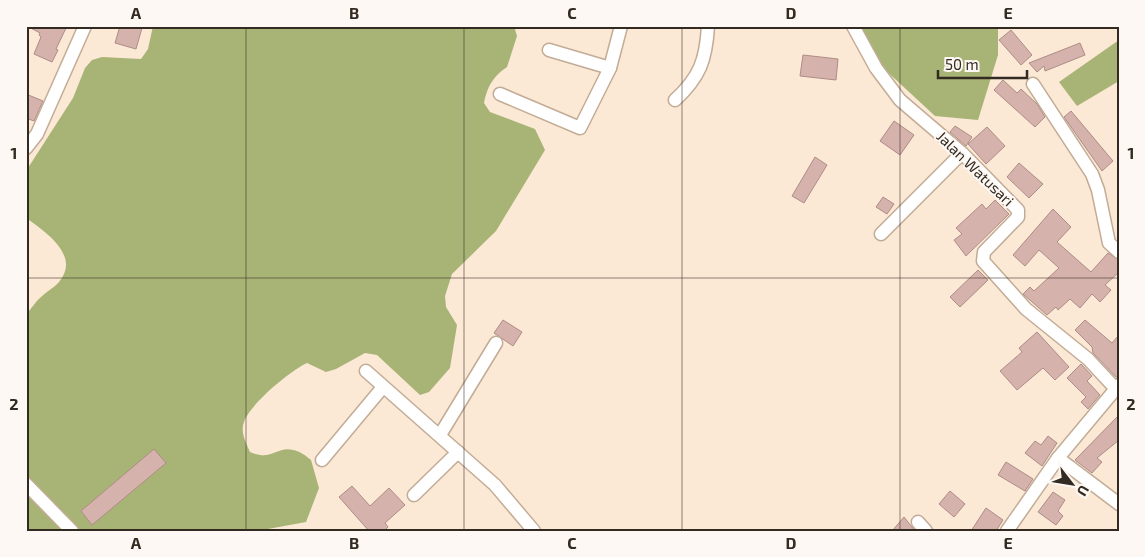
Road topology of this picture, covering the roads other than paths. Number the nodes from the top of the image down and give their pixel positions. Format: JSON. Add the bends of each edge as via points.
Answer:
{"nodes":[{"id":1,"x":85,"y":26,"type":"edge"},
{"id":2,"x":621,"y":26,"type":"edge"},
{"id":3,"x":708,"y":26,"type":"edge"},
{"id":4,"x":853,"y":26,"type":"edge"},
{"id":5,"x":549,"y":50,"type":"dead end"},
{"id":6,"x":610,"y":68,"type":"junction"},
{"id":7,"x":1033,"y":84,"type":"dead end"},
{"id":8,"x":500,"y":94,"type":"dead end"},
{"id":9,"x":675,"y":100,"type":"dead end"},
{"id":10,"x":32,"y":131,"type":"edge"},
{"id":11,"x":26,"y":148,"type":"edge"},
{"id":12,"x":962,"y":153,"type":"junction"},
{"id":13,"x":881,"y":234,"type":"dead end"},
{"id":14,"x":1119,"y":252,"type":"edge"},
{"id":15,"x":496,"y":343,"type":"dead end"},
{"id":16,"x":366,"y":371,"type":"dead end"},
{"id":17,"x":383,"y":387,"type":"junction"},
{"id":18,"x":1117,"y":387,"type":"edge"},
{"id":19,"x":440,"y":436,"type":"junction"},
{"id":20,"x":458,"y":452,"type":"junction"},
{"id":21,"x":1058,"y":458,"type":"junction"},
{"id":22,"x":322,"y":460,"type":"dead end"},
{"id":23,"x":26,"y":484,"type":"edge"},
{"id":24,"x":414,"y":496,"type":"dead end"},
{"id":25,"x":1119,"y":504,"type":"edge"},
{"id":26,"x":72,"y":531,"type":"edge"},
{"id":27,"x":534,"y":531,"type":"edge"},
{"id":28,"x":1006,"y":531,"type":"edge"}],
"edges":[{"from":1,"to":10,"type":"street"},
{"from":2,"to":6,"type":"street"},
{"from":3,"to":9,"type":"street","via":[[704,62],[688,88]]},
{"from":4,"to":12,"type":"street","name":"Jalan Watusari","via":[[876,68],[900,100]]},
{"from":5,"to":6,"type":"street"},
{"from":6,"to":8,"type":"street","via":[[580,128]]},
{"from":7,"to":14,"type":"street","via":[[1092,174],[1108,243]]},
{"from":10,"to":11,"type":"street"},
{"from":12,"to":13,"type":"street"},
{"from":12,"to":18,"type":"street","name":"Jalan Watusari","via":[[1020,213],[984,252],[983,261],[1026,309]]},
{"from":15,"to":19,"type":"street"},
{"from":16,"to":17,"type":"street"},
{"from":17,"to":19,"type":"street"},
{"from":17,"to":22,"type":"street"},
{"from":18,"to":21,"type":"street","name":"Jalan Watusari"},
{"from":19,"to":20,"type":"street"},
{"from":20,"to":24,"type":"street"},
{"from":20,"to":27,"type":"street","via":[[495,485]]},
{"from":21,"to":25,"type":"street"},
{"from":21,"to":28,"type":"street","name":"Jalan Watusari"},
{"from":23,"to":26,"type":"street"}]}
